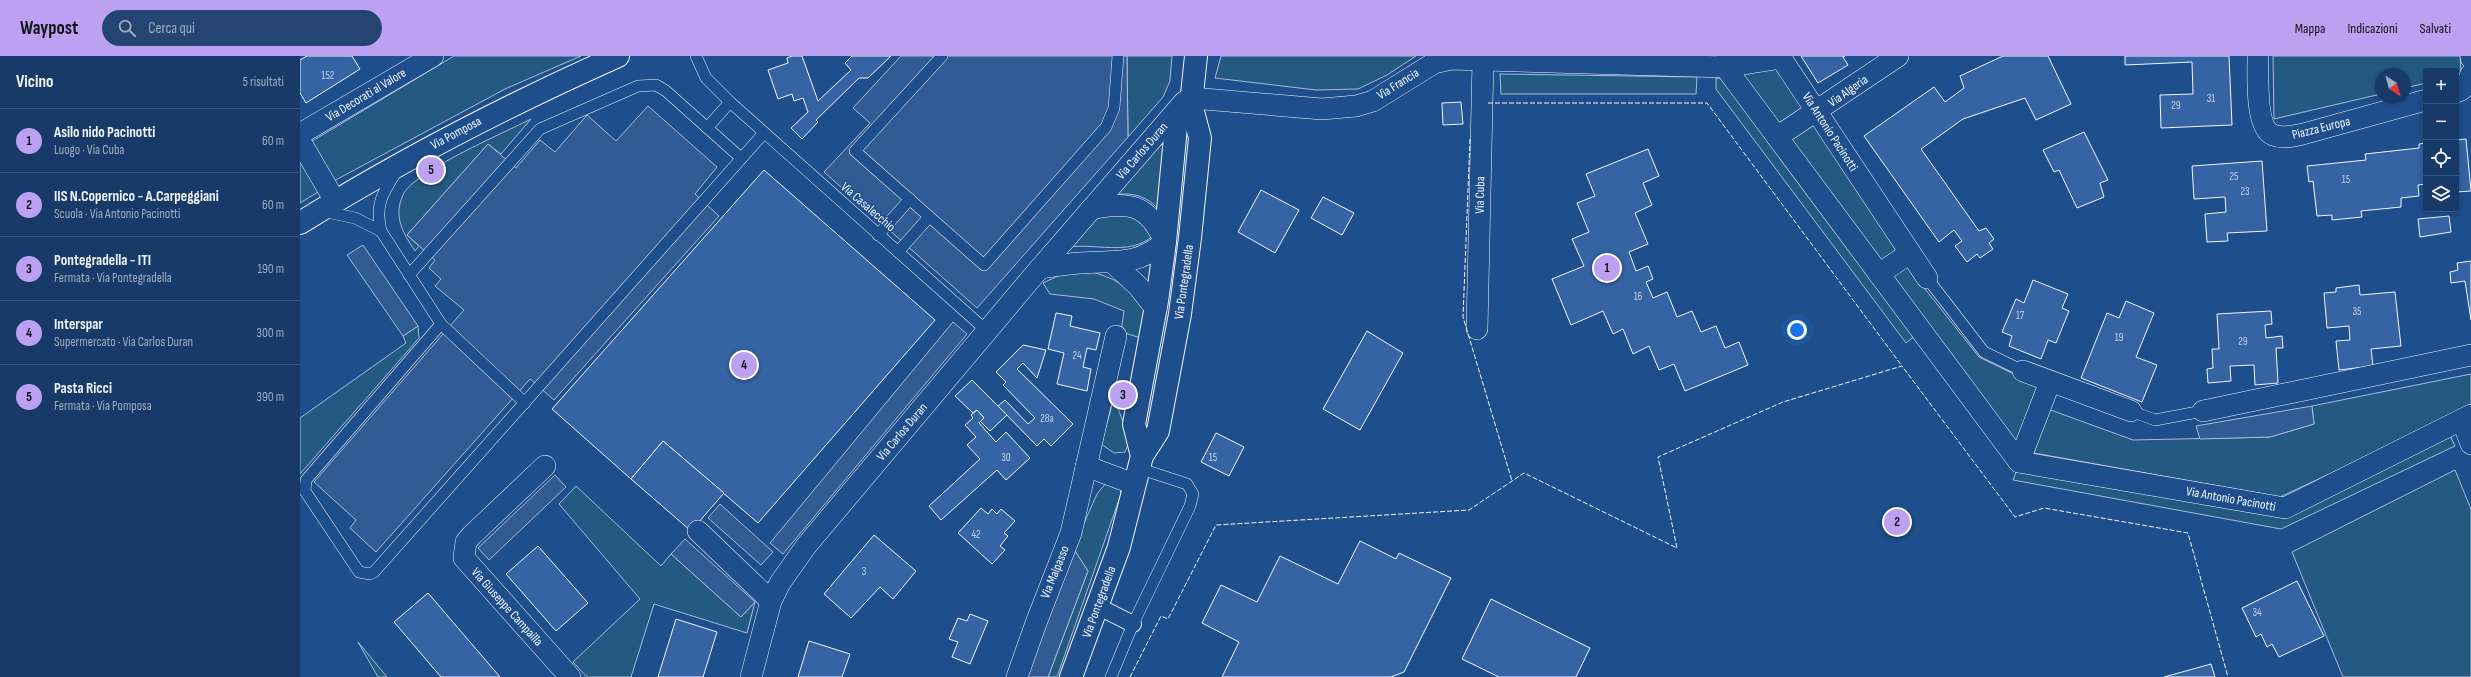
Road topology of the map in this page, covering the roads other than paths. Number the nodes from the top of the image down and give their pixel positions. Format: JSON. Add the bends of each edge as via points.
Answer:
{"nodes":[{"id":1,"x":433,"y":56,"type":"edge"},
{"id":2,"x":618,"y":56,"type":"edge"},
{"id":3,"x":696,"y":56,"type":"edge"},
{"id":4,"x":942,"y":56,"type":"edge"},
{"id":5,"x":1118,"y":56,"type":"edge"},
{"id":6,"x":1196,"y":56,"type":"edge"},
{"id":7,"x":1898,"y":56,"type":"edge"},
{"id":8,"x":2258,"y":56,"type":"edge"},
{"id":9,"x":1483,"y":60,"type":"junction"},
{"id":10,"x":1726,"y":61,"type":"edge"},
{"id":11,"x":2471,"y":74,"type":"edge"},
{"id":12,"x":2459,"y":91,"type":"edge"},
{"id":13,"x":1192,"y":98,"type":"junction"},
{"id":14,"x":2423,"y":101,"type":"edge"},
{"id":15,"x":730,"y":102,"type":"junction"},
{"id":16,"x":1816,"y":113,"type":"junction"},
{"id":17,"x":707,"y":128,"type":"junction"},
{"id":18,"x":764,"y":133,"type":"junction"},
{"id":19,"x":300,"y":134,"type":"edge"},
{"id":20,"x":1777,"y":137,"type":"junction"},
{"id":21,"x":300,"y":142,"type":"edge"},
{"id":22,"x":741,"y":158,"type":"junction"},
{"id":23,"x":401,"y":162,"type":"junction"},
{"id":24,"x":910,"y":199,"type":"junction"},
{"id":25,"x":327,"y":206,"type":"junction"},
{"id":26,"x":1091,"y":209,"type":"junction"},
{"id":27,"x":929,"y":217,"type":"junction"},
{"id":28,"x":300,"y":223,"type":"edge"},
{"id":29,"x":381,"y":231,"type":"junction"},
{"id":30,"x":878,"y":235,"type":"junction"},
{"id":31,"x":1166,"y":242,"type":"junction"},
{"id":32,"x":1189,"y":247,"type":"junction"},
{"id":33,"x":898,"y":252,"type":"junction"},
{"id":34,"x":1910,"y":253,"type":"junction"},
{"id":35,"x":1113,"y":263,"type":"junction"},
{"id":36,"x":1040,"y":268,"type":"junction"},
{"id":37,"x":1879,"y":274,"type":"junction"},
{"id":38,"x":409,"y":275,"type":"junction"},
{"id":39,"x":1927,"y":278,"type":"joint"},
{"id":40,"x":1156,"y":309,"type":"junction"},
{"id":41,"x":441,"y":324,"type":"junction"},
{"id":42,"x":1477,"y":329,"type":"dead end"},
{"id":43,"x":987,"y":331,"type":"junction"},
{"id":44,"x":1116,"y":336,"type":"dead end"},
{"id":45,"x":2471,"y":356,"type":"edge"},
{"id":46,"x":2023,"y":371,"type":"joint"},
{"id":47,"x":2050,"y":382,"type":"junction"},
{"id":48,"x":525,"y":403,"type":"junction"},
{"id":49,"x":2131,"y":411,"type":"joint"},
{"id":50,"x":2203,"y":411,"type":"joint"},
{"id":51,"x":2466,"y":418,"type":"edge"},
{"id":52,"x":2471,"y":444,"type":"edge"},
{"id":53,"x":2019,"y":462,"type":"junction"},
{"id":54,"x":545,"y":466,"type":"dead end"},
{"id":55,"x":1086,"y":466,"type":"junction"},
{"id":56,"x":1138,"y":469,"type":"junction"},
{"id":57,"x":698,"y":531,"type":"dead end"},
{"id":58,"x":771,"y":601,"type":"junction"},
{"id":59,"x":1097,"y":606,"type":"junction"},
{"id":60,"x":1133,"y":624,"type":"junction"},
{"id":61,"x":570,"y":677,"type":"edge"},
{"id":62,"x":751,"y":677,"type":"edge"},
{"id":63,"x":1017,"y":677,"type":"edge"},
{"id":64,"x":1071,"y":677,"type":"edge"},
{"id":65,"x":1111,"y":677,"type":"edge"}],
"edges":[{"from":1,"to":19,"type":"street","name":"Via Decorati al Valore"},
{"from":2,"to":23,"type":"street","name":"Via Pomposa","via":[[496,112]]},
{"from":3,"to":15,"type":"lane","via":[[706,78]]},
{"from":4,"to":24,"type":"lane","via":[[855,151]]},
{"from":5,"to":27,"type":"lane","via":[[1114,108],[1106,127],[984,265]]},
{"from":6,"to":13,"type":"street","name":"Via Pontegradella"},
{"from":7,"to":16,"type":"street","name":"Via Algeria"},
{"from":8,"to":14,"type":"street","name":"Piazza Europa","via":[[2260,113],[2264,128],[2272,135],[2284,138],[2304,134]]},
{"from":9,"to":10,"type":"street","name":"Via Francia"},
{"from":9,"to":13,"type":"street","name":"Via Francia","via":[[1452,59],[1434,63],[1373,100],[1346,107],[1322,108]]},
{"from":9,"to":42,"type":"street","name":"Via Cuba"},
{"from":10,"to":16,"type":"street","name":"Via Antonio Pacinotti","via":[[1781,58]]},
{"from":10,"to":20,"type":"street"},
{"from":11,"to":12,"type":"street","via":[[2468,84]]},
{"from":13,"to":26,"type":"street","name":"Via Carlos Duran"},
{"from":13,"to":31,"type":"street","name":"Via Pontegradella","via":[[1176,127]]},
{"from":13,"to":32,"type":"street","name":"Via Pontegradella","via":[[1200,138]]},
{"from":15,"to":17,"type":"lane"},
{"from":15,"to":18,"type":"lane","name":"Via Casalecchio"},
{"from":16,"to":20,"type":"street","name":"Via Algeria"},
{"from":16,"to":34,"type":"street","name":"Via Antonio Pacinotti"},
{"from":17,"to":22,"type":"lane"},
{"from":17,"to":38,"type":"lane","via":[[666,91],[648,84],[550,123],[532,136]]},
{"from":18,"to":22,"type":"lane"},
{"from":18,"to":30,"type":"lane","name":"Via Casalecchio"},
{"from":20,"to":37,"type":"street"},
{"from":21,"to":25,"type":"street"},
{"from":22,"to":48,"type":"lane"},
{"from":23,"to":25,"type":"street","name":"Via Pomposa"},
{"from":23,"to":29,"type":"lane","via":[[380,199],[378,210]]},
{"from":24,"to":27,"type":"lane"},
{"from":24,"to":30,"type":"lane"},
{"from":25,"to":28,"type":"street","name":"Via Pomposa"},
{"from":25,"to":29,"type":"lane"},
{"from":26,"to":31,"type":"street","via":[[1129,204],[1151,217]]},
{"from":26,"to":36,"type":"street","name":"Via Carlos Duran"},
{"from":27,"to":33,"type":"lane"},
{"from":29,"to":38,"type":"lane"},
{"from":30,"to":33,"type":"lane","name":"Via Casalecchio"},
{"from":31,"to":32,"type":"street"},
{"from":31,"to":35,"type":"street","via":[[1141,259]]},
{"from":31,"to":40,"type":"street","name":"Via Pontegradella"},
{"from":32,"to":56,"type":"street","name":"Via Pontegradella","via":[[1180,314],[1158,431]]},
{"from":33,"to":43,"type":"lane","name":"Via Casalecchio"},
{"from":34,"to":37,"type":"street"},
{"from":34,"to":39,"type":"street","name":"Via Antonio Pacinotti"},
{"from":35,"to":36,"type":"street","via":[[1081,263]]},
{"from":35,"to":40,"type":"street","via":[[1138,286]]},
{"from":36,"to":43,"type":"street","name":"Via Carlos Duran"},
{"from":37,"to":53,"type":"street"},
{"from":38,"to":41,"type":"lane"},
{"from":39,"to":46,"type":"lane","via":[[1984,352]]},
{"from":40,"to":56,"type":"street","name":"Via Pontegradella","via":[[1134,424]]},
{"from":41,"to":48,"type":"lane"},
{"from":41,"to":48,"type":"lane","via":[[306,480],[305,491],[359,572],[374,572]]},
{"from":43,"to":58,"type":"street","name":"Via Carlos Duran","via":[[806,546],[780,582]]},
{"from":44,"to":55,"type":"street","name":"Via Malpasso"},
{"from":45,"to":50,"type":"street"},
{"from":46,"to":47,"type":"street"},
{"from":47,"to":49,"type":"street"},
{"from":47,"to":53,"type":"street"},
{"from":49,"to":50,"type":"lane","via":[[2155,420]]},
{"from":51,"to":52,"type":"street"},
{"from":51,"to":53,"type":"street","name":"Via Antonio Pacinotti","via":[[2285,508]]},
{"from":54,"to":61,"type":"street","name":"Via Giuseppe Campailla","via":[[472,535],[466,542],[464,558]]},
{"from":55,"to":56,"type":"street"},
{"from":55,"to":63,"type":"street","name":"Via Malpasso","via":[[1071,533]]},
{"from":56,"to":59,"type":"street","name":"Via Pontegradella","via":[[1118,547]]},
{"from":56,"to":60,"type":"lane","via":[[1187,484],[1193,494],[1190,506]]},
{"from":57,"to":58,"type":"street"},
{"from":58,"to":62,"type":"street","name":"Via Carlos Duran"},
{"from":59,"to":60,"type":"street"},
{"from":59,"to":64,"type":"street","name":"Via Pontegradella"},
{"from":60,"to":65,"type":"lane"}]}
